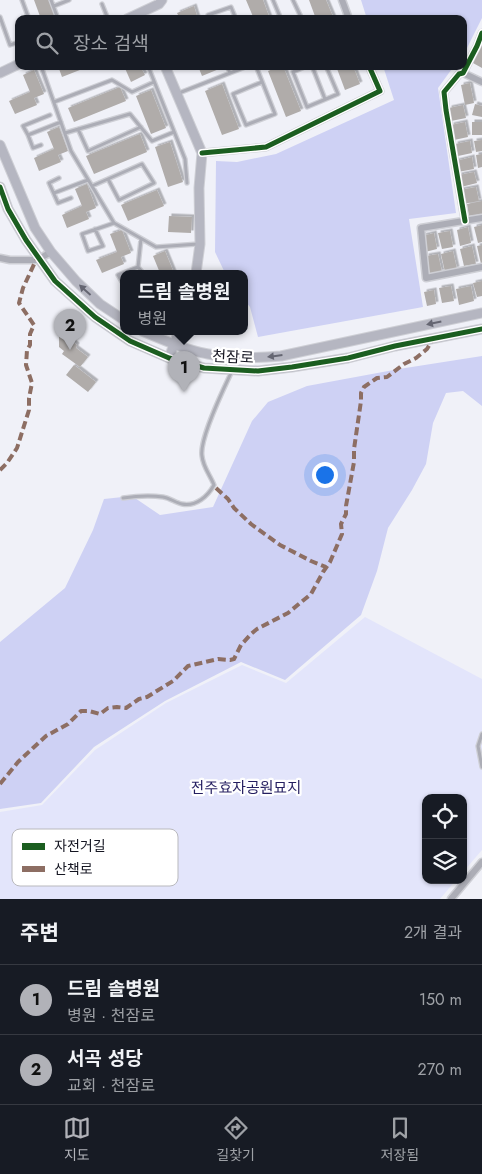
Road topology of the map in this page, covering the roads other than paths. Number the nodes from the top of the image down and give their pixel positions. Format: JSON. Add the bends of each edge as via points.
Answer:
{"nodes":[{"id":1,"x":22,"y":0,"type":"edge"},
{"id":2,"x":51,"y":0,"type":"edge"},
{"id":3,"x":69,"y":0,"type":"edge"},
{"id":4,"x":162,"y":0,"type":"edge"},
{"id":5,"x":273,"y":0,"type":"edge"},
{"id":6,"x":293,"y":0,"type":"edge"},
{"id":7,"x":342,"y":0,"type":"edge"},
{"id":8,"x":102,"y":4,"type":"dead end"},
{"id":9,"x":54,"y":6,"type":"junction"},
{"id":10,"x":28,"y":15,"type":"edge"},
{"id":11,"x":57,"y":15,"type":"edge"},
{"id":12,"x":106,"y":15,"type":"edge"},
{"id":13,"x":145,"y":15,"type":"edge"},
{"id":14,"x":208,"y":15,"type":"edge"},
{"id":15,"x":234,"y":15,"type":"edge"},
{"id":16,"x":279,"y":15,"type":"edge"},
{"id":17,"x":300,"y":15,"type":"edge"},
{"id":18,"x":348,"y":15,"type":"edge"},
{"id":19,"x":0,"y":17,"type":"edge"},
{"id":20,"x":482,"y":33,"type":"edge"},
{"id":21,"x":15,"y":43,"type":"edge"},
{"id":22,"x":467,"y":64,"type":"edge"},
{"id":23,"x":15,"y":66,"type":"edge"},
{"id":24,"x":42,"y":70,"type":"edge"},
{"id":25,"x":150,"y":70,"type":"edge"},
{"id":26,"x":167,"y":70,"type":"edge"},
{"id":27,"x":229,"y":70,"type":"edge"},
{"id":28,"x":238,"y":70,"type":"edge"},
{"id":29,"x":258,"y":70,"type":"edge"},
{"id":30,"x":298,"y":70,"type":"edge"},
{"id":31,"x":314,"y":70,"type":"edge"},
{"id":32,"x":328,"y":70,"type":"edge"},
{"id":33,"x":371,"y":70,"type":"edge"},
{"id":34,"x":464,"y":70,"type":"edge"},
{"id":35,"x":0,"y":73,"type":"edge"},
{"id":36,"x":230,"y":73,"type":"junction"},
{"id":37,"x":462,"y":73,"type":"junction"},
{"id":38,"x":154,"y":82,"type":"junction"},
{"id":39,"x":262,"y":82,"type":"junction"},
{"id":40,"x":482,"y":82,"type":"edge"},
{"id":41,"x":176,"y":94,"type":"junction"},
{"id":42,"x":325,"y":99,"type":"junction"},
{"id":43,"x":54,"y":102,"type":"junction"},
{"id":44,"x":50,"y":115,"type":"dead end"},
{"id":45,"x":61,"y":122,"type":"junction"},
{"id":46,"x":140,"y":127,"type":"junction"},
{"id":47,"x":78,"y":129,"type":"junction"},
{"id":48,"x":174,"y":132,"type":"junction"},
{"id":49,"x":65,"y":133,"type":"junction"},
{"id":50,"x":28,"y":135,"type":"junction"},
{"id":51,"x":0,"y":145,"type":"edge"},
{"id":52,"x":41,"y":145,"type":"dead end"},
{"id":53,"x":202,"y":153,"type":"junction"},
{"id":54,"x":59,"y":178,"type":"dead end"},
{"id":55,"x":108,"y":179,"type":"junction"},
{"id":56,"x":88,"y":180,"type":"junction"},
{"id":57,"x":187,"y":183,"type":"dead end"},
{"id":58,"x":92,"y":186,"type":"junction"},
{"id":59,"x":0,"y":187,"type":"edge"},
{"id":60,"x":53,"y":193,"type":"junction"},
{"id":61,"x":71,"y":198,"type":"dead end"},
{"id":62,"x":482,"y":218,"type":"edge"},
{"id":63,"x":466,"y":221,"type":"junction"},
{"id":64,"x":114,"y":223,"type":"junction"},
{"id":65,"x":95,"y":229,"type":"junction"},
{"id":66,"x":141,"y":238,"type":"junction"},
{"id":67,"x":200,"y":244,"type":"junction"},
{"id":68,"x":51,"y":252,"type":"junction"},
{"id":69,"x":0,"y":258,"type":"edge"},
{"id":70,"x":39,"y":259,"type":"junction"},
{"id":71,"x":138,"y":267,"type":"junction"},
{"id":72,"x":482,"y":268,"type":"edge"},
{"id":73,"x":130,"y":270,"type":"edge"},
{"id":74,"x":140,"y":270,"type":"edge"},
{"id":75,"x":196,"y":270,"type":"edge"},
{"id":76,"x":482,"y":314,"type":"edge"},
{"id":77,"x":120,"y":317,"type":"edge"},
{"id":78,"x":482,"y":329,"type":"edge"},
{"id":79,"x":120,"y":334,"type":"edge"},
{"id":80,"x":121,"y":335,"type":"edge"},
{"id":81,"x":152,"y":335,"type":"edge"},
{"id":82,"x":178,"y":335,"type":"edge"},
{"id":83,"x":175,"y":344,"type":"junction"},
{"id":84,"x":169,"y":358,"type":"junction"},
{"id":85,"x":233,"y":370,"type":"junction"},
{"id":86,"x":123,"y":498,"type":"dead end"},
{"id":87,"x":482,"y":734,"type":"edge"},
{"id":88,"x":482,"y":767,"type":"edge"},
{"id":89,"x":482,"y":862,"type":"edge"},
{"id":90,"x":451,"y":899,"type":"edge"}],
"edges":[{"from":1,"to":10,"type":"lane"},
{"from":2,"to":9,"type":"lane"},
{"from":3,"to":9,"type":"lane"},
{"from":4,"to":13,"type":"street"},
{"from":5,"to":16,"type":"lane"},
{"from":6,"to":17,"type":"lane"},
{"from":7,"to":18,"type":"street"},
{"from":8,"to":12,"type":"lane"},
{"from":9,"to":11,"type":"lane"},
{"from":14,"to":15,"type":"lane","via":[[230,7]]},
{"from":19,"to":21,"type":"lane","via":[[10,45]]},
{"from":20,"to":22,"type":"street"},
{"from":23,"to":35,"type":"street"},
{"from":24,"to":43,"type":"lane"},
{"from":25,"to":38,"type":"lane"},
{"from":26,"to":41,"type":"street"},
{"from":27,"to":36,"type":"lane"},
{"from":28,"to":36,"type":"lane"},
{"from":29,"to":39,"type":"lane"},
{"from":30,"to":42,"type":"lane","via":[[293,72],[307,107]]},
{"from":31,"to":42,"type":"lane"},
{"from":32,"to":42,"type":"lane","via":[[338,94]]},
{"from":33,"to":53,"type":"street","via":[[380,91],[266,146]]},
{"from":34,"to":37,"type":"street"},
{"from":36,"to":41,"type":"lane"},
{"from":37,"to":40,"type":"street"},
{"from":37,"to":63,"type":"street","via":[[444,92]]},
{"from":38,"to":43,"type":"lane","via":[[132,92],[112,80]]},
{"from":38,"to":48,"type":"lane"},
{"from":39,"to":39,"type":"lane","via":[[275,114],[246,125],[233,94]]},
{"from":41,"to":53,"type":"street"},
{"from":43,"to":45,"type":"lane"},
{"from":44,"to":50,"type":"lane","via":[[23,126]]},
{"from":45,"to":49,"type":"lane"},
{"from":45,"to":50,"type":"lane"},
{"from":46,"to":47,"type":"lane","via":[[130,114]]},
{"from":46,"to":47,"type":"lane","via":[[88,151]]},
{"from":46,"to":48,"type":"lane","via":[[152,141]]},
{"from":47,"to":49,"type":"lane"},
{"from":48,"to":57,"type":"lane","via":[[185,159]]},
{"from":49,"to":56,"type":"lane","via":[[71,151]]},
{"from":50,"to":52,"type":"lane","via":[[33,148]]},
{"from":51,"to":68,"type":"street","via":[[35,228]]},
{"from":53,"to":67,"type":"street"},
{"from":54,"to":60,"type":"lane","via":[[50,183]]},
{"from":55,"to":55,"type":"lane","via":[[142,164],[154,184],[119,200]]},
{"from":55,"to":58,"type":"lane"},
{"from":56,"to":58,"type":"lane"},
{"from":56,"to":60,"type":"lane"},
{"from":58,"to":64,"type":"lane"},
{"from":59,"to":70,"type":"street","name":"천잠로","via":[[13,217]]},
{"from":60,"to":61,"type":"lane","via":[[58,203]]},
{"from":62,"to":63,"type":"street"},
{"from":63,"to":72,"type":"street","via":[[421,228],[426,278]]},
{"from":64,"to":65,"type":"lane"},
{"from":64,"to":66,"type":"lane"},
{"from":65,"to":65,"type":"lane","via":[[82,234],[88,251],[103,246]]},
{"from":66,"to":67,"type":"lane","via":[[156,247]]},
{"from":66,"to":71,"type":"lane"},
{"from":67,"to":75,"type":"street"},
{"from":68,"to":70,"type":"street"},
{"from":77,"to":68,"type":"street","one_way":true,"via":[[100,304]]},
{"from":69,"to":70,"type":"street"},
{"from":70,"to":79,"type":"street","name":"천잠로","via":[[55,281],[95,317]]},
{"from":71,"to":73,"type":"lane"},
{"from":71,"to":74,"type":"lane"},
{"from":76,"to":83,"type":"street","name":"천잠로","one_way":true,"via":[[281,356],[257,358],[208,354]]},
{"from":78,"to":85,"type":"street","name":"천잠로","via":[[292,368]]},
{"from":80,"to":84,"type":"street","name":"천잠로"},
{"from":81,"to":83,"type":"street","name":"천잠로"},
{"from":82,"to":83,"type":"street"},
{"from":83,"to":84,"type":"street"},
{"from":84,"to":85,"type":"street","name":"천잠로","via":[[204,368]]},
{"from":85,"to":86,"type":"lane","via":[[202,446],[201,455],[214,485],[209,493],[193,504],[164,497]]},
{"from":87,"to":88,"type":"lane","via":[[478,746]]},
{"from":89,"to":90,"type":"street"}]}
